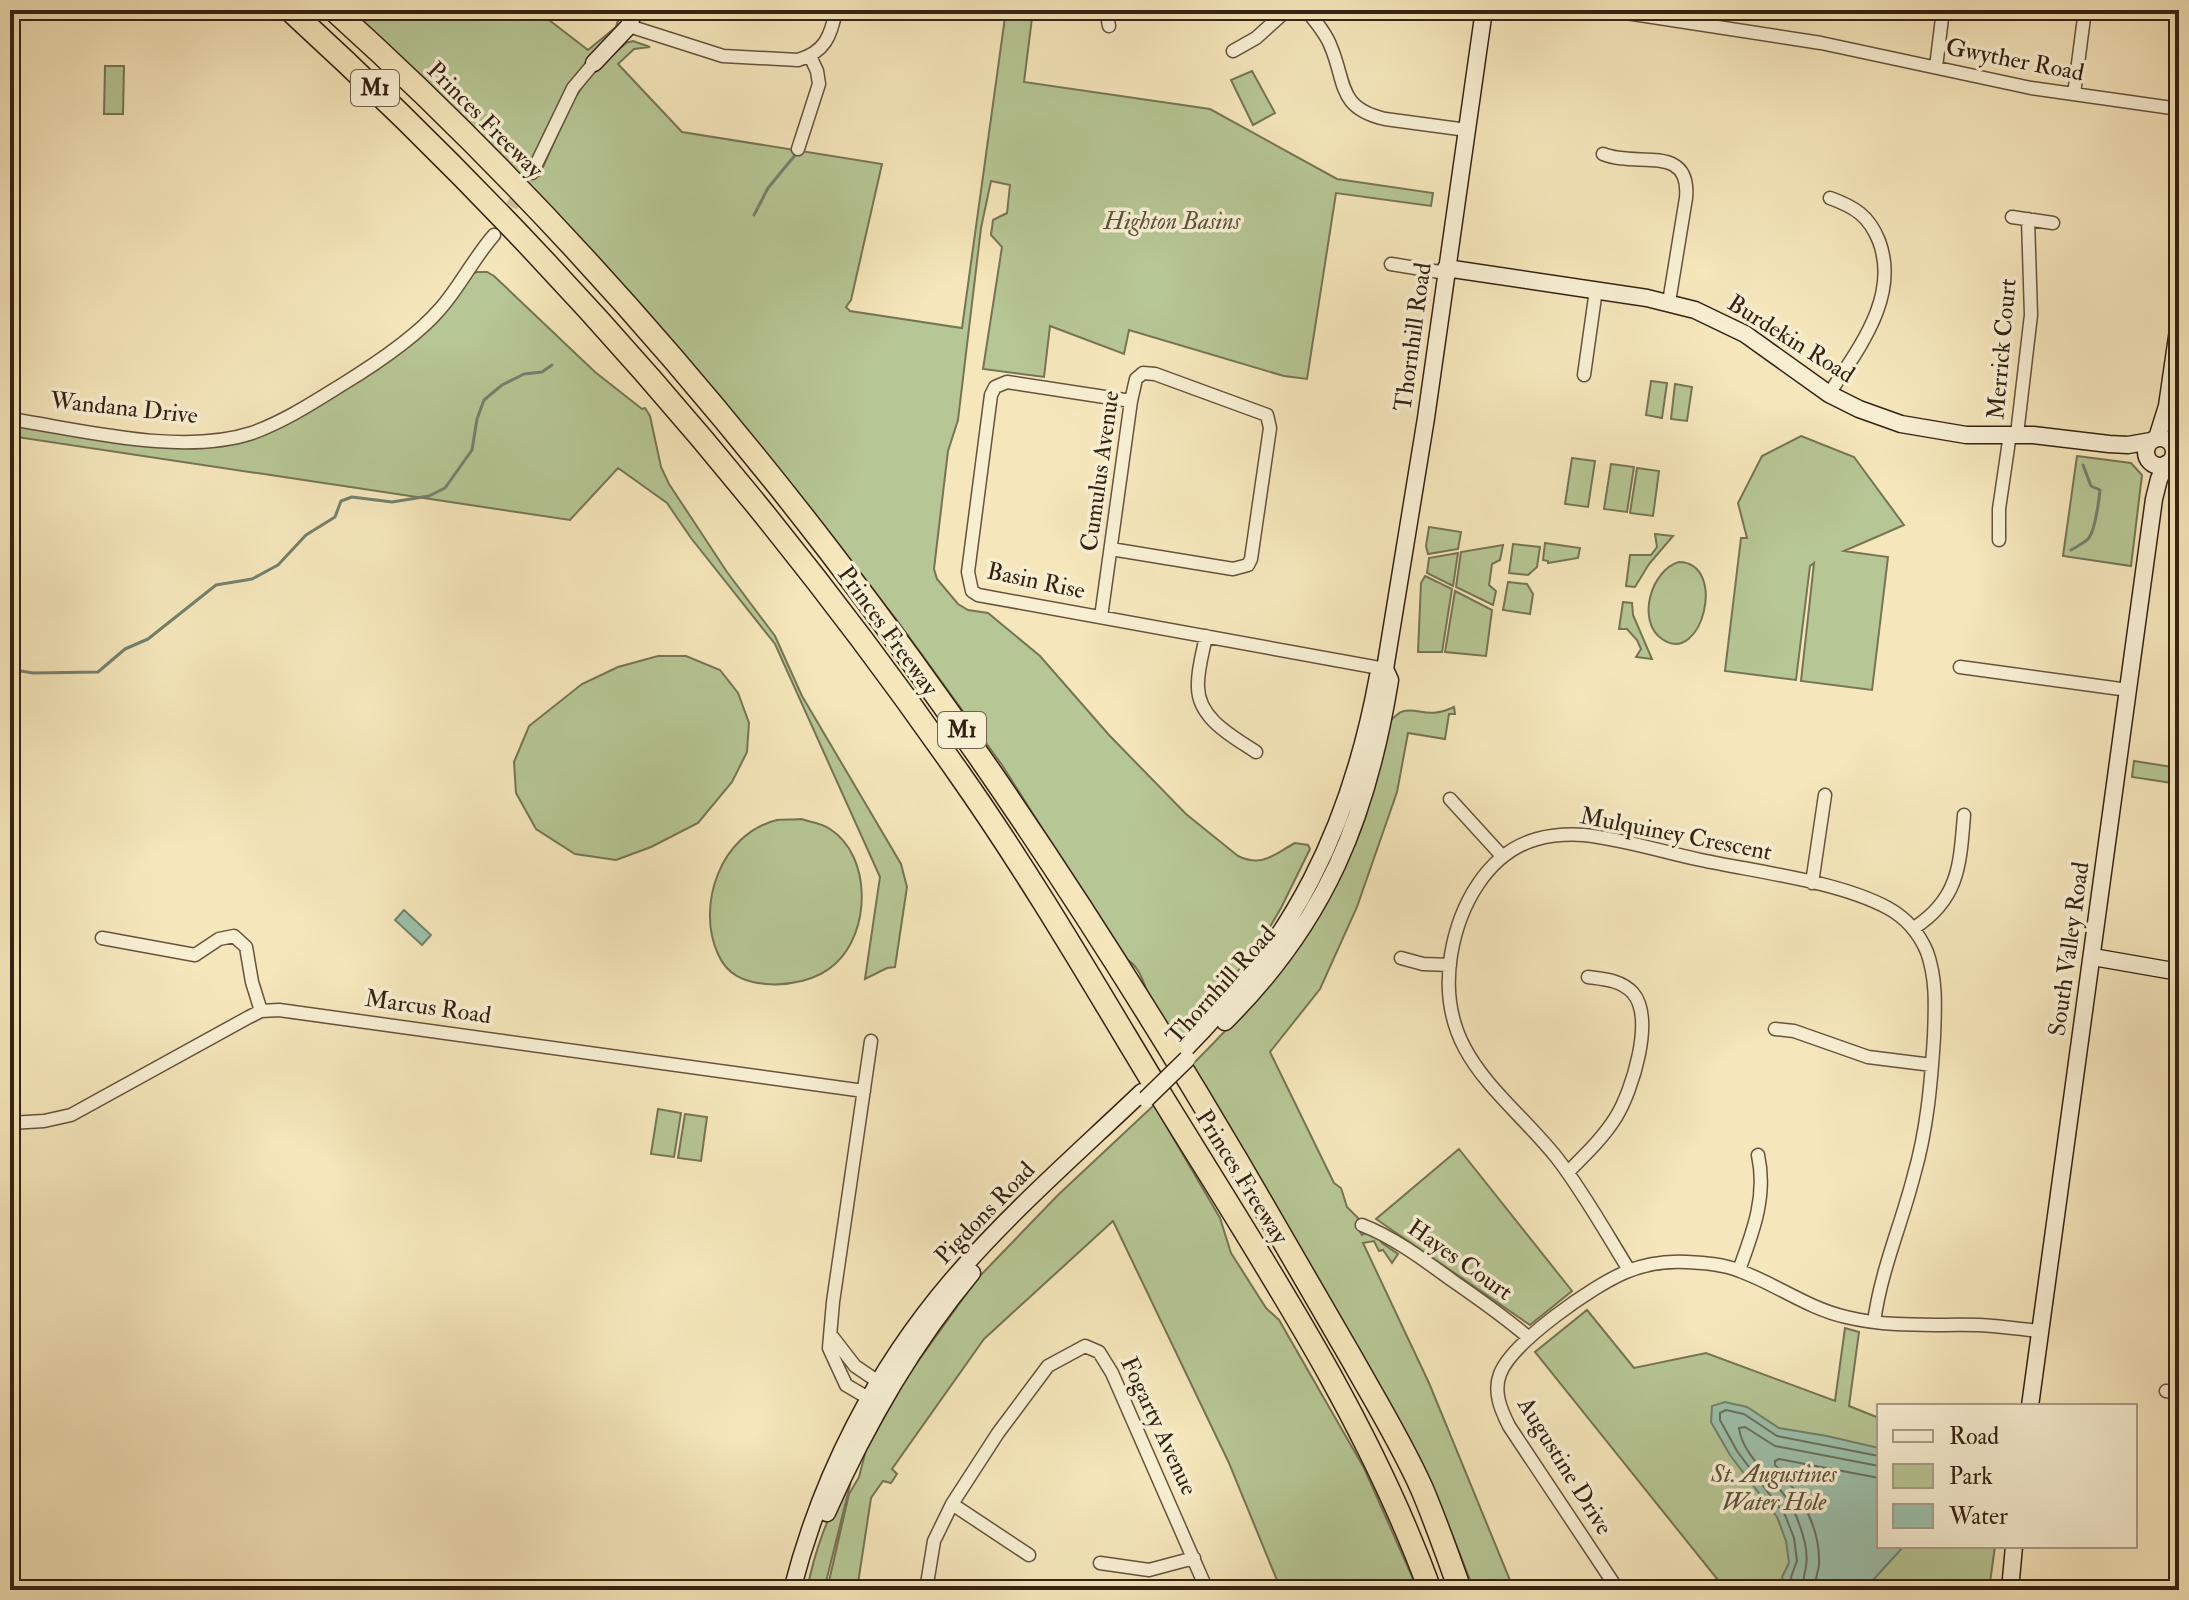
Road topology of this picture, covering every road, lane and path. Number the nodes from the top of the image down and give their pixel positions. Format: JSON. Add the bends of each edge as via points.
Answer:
{"nodes":[{"id":1,"x":290,"y":10,"type":"edge"},
{"id":2,"x":334,"y":10,"type":"edge"},
{"id":3,"x":836,"y":10,"type":"edge"},
{"id":4,"x":1106,"y":10,"type":"edge"},
{"id":5,"x":1287,"y":10,"type":"edge"},
{"id":6,"x":1306,"y":10,"type":"edge"},
{"id":7,"x":1484,"y":10,"type":"edge"},
{"id":8,"x":1607,"y":10,"type":"edge"},
{"id":9,"x":1943,"y":10,"type":"edge"},
{"id":10,"x":2085,"y":10,"type":"edge"},
{"id":11,"x":631,"y":18,"type":"edge"},
{"id":12,"x":1109,"y":26,"type":"dead end"},
{"id":13,"x":1233,"y":51,"type":"dead end"},
{"id":14,"x":810,"y":56,"type":"junction"},
{"id":15,"x":594,"y":63,"type":"joint"},
{"id":16,"x":1936,"y":67,"type":"junction"},
{"id":17,"x":2074,"y":94,"type":"junction"},
{"id":18,"x":2179,"y":109,"type":"edge"},
{"id":19,"x":1467,"y":130,"type":"junction"},
{"id":20,"x":798,"y":149,"type":"dead end"},
{"id":21,"x":1603,"y":154,"type":"dead end"},
{"id":22,"x":532,"y":173,"type":"tunnel mouth"},
{"id":23,"x":1830,"y":198,"type":"dead end"},
{"id":24,"x":2012,"y":217,"type":"dead end"},
{"id":25,"x":2028,"y":219,"type":"junction"},
{"id":26,"x":2053,"y":223,"type":"dead end"},
{"id":27,"x":494,"y":235,"type":"tunnel mouth"},
{"id":28,"x":1391,"y":264,"type":"dead end"},
{"id":29,"x":1446,"y":270,"type":"junction"},
{"id":30,"x":1596,"y":290,"type":"junction"},
{"id":31,"x":1669,"y":302,"type":"junction"},
{"id":32,"x":2179,"y":326,"type":"edge"},
{"id":33,"x":1584,"y":375,"type":"dead end"},
{"id":34,"x":1829,"y":394,"type":"junction"},
{"id":35,"x":1131,"y":401,"type":"junction"},
{"id":36,"x":10,"y":419,"type":"edge"},
{"id":37,"x":2013,"y":434,"type":"junction"},
{"id":38,"x":2165,"y":452,"type":"edge"},
{"id":39,"x":1999,"y":540,"type":"dead end"},
{"id":40,"x":1111,"y":549,"type":"junction"},
{"id":41,"x":1101,"y":617,"type":"junction"},
{"id":42,"x":1206,"y":636,"type":"junction"},
{"id":43,"x":1960,"y":667,"type":"dead end"},
{"id":44,"x":1385,"y":669,"type":"junction"},
{"id":45,"x":2128,"y":690,"type":"junction"},
{"id":46,"x":1256,"y":752,"type":"dead end"},
{"id":47,"x":1825,"y":795,"type":"dead end"},
{"id":48,"x":1450,"y":799,"type":"dead end"},
{"id":49,"x":1964,"y":815,"type":"dead end"},
{"id":50,"x":1502,"y":856,"type":"junction"},
{"id":51,"x":1812,"y":883,"type":"junction"},
{"id":52,"x":1914,"y":928,"type":"junction"},
{"id":53,"x":102,"y":938,"type":"dead end"},
{"id":54,"x":2093,"y":957,"type":"junction"},
{"id":55,"x":1401,"y":958,"type":"dead end"},
{"id":56,"x":1450,"y":965,"type":"junction"},
{"id":57,"x":2179,"y":972,"type":"edge"},
{"id":58,"x":1588,"y":977,"type":"dead end"},
{"id":59,"x":261,"y":1011,"type":"junction"},
{"id":60,"x":1775,"y":1029,"type":"dead end"},
{"id":61,"x":871,"y":1041,"type":"dead end"},
{"id":62,"x":1932,"y":1065,"type":"junction"},
{"id":63,"x":864,"y":1091,"type":"junction"},
{"id":64,"x":1144,"y":1095,"type":"joint"},
{"id":65,"x":10,"y":1123,"type":"edge"},
{"id":66,"x":1758,"y":1155,"type":"dead end"},
{"id":67,"x":1568,"y":1172,"type":"junction"},
{"id":68,"x":1362,"y":1225,"type":"dead end"},
{"id":69,"x":1629,"y":1270,"type":"junction"},
{"id":70,"x":1739,"y":1270,"type":"junction"},
{"id":71,"x":1874,"y":1322,"type":"junction"},
{"id":72,"x":2040,"y":1331,"type":"junction"},
{"id":73,"x":831,"y":1335,"type":"junction"},
{"id":74,"x":1529,"y":1338,"type":"junction"},
{"id":75,"x":880,"y":1394,"type":"junction"},
{"id":76,"x":2030,"y":1404,"type":"edge"},
{"id":77,"x":952,"y":1504,"type":"junction"},
{"id":78,"x":2014,"y":1548,"type":"edge"},
{"id":79,"x":1029,"y":1555,"type":"dead end"},
{"id":80,"x":1194,"y":1558,"type":"junction"},
{"id":81,"x":1100,"y":1563,"type":"dead end"},
{"id":82,"x":792,"y":1590,"type":"edge"},
{"id":83,"x":802,"y":1590,"type":"edge"},
{"id":84,"x":926,"y":1590,"type":"edge"},
{"id":85,"x":1207,"y":1590,"type":"edge"},
{"id":86,"x":1430,"y":1590,"type":"edge"},
{"id":87,"x":1460,"y":1590,"type":"edge"},
{"id":88,"x":1618,"y":1590,"type":"edge"},
{"id":89,"x":2010,"y":1590,"type":"edge"}],
"edges":[{"from":1,"to":86,"type":"highway","name":"Princes Freeway","number":"M1","via":[[458,169],[633,359],[820,581],[907,699],[1032,883],[1246,1231],[1369,1446]]},
{"from":2,"to":87,"type":"highway","name":"Princes Freeway","number":"M1","via":[[488,158],[628,306],[801,512],[926,679],[1058,871],[1278,1230],[1422,1489]]},
{"from":3,"to":14,"type":"street","via":[[831,36]]},
{"from":4,"to":12,"type":"street"},
{"from":5,"to":13,"type":"street"},
{"from":6,"to":19,"type":"street","via":[[1329,42],[1341,86],[1357,106],[1374,117]]},
{"from":7,"to":19,"type":"street","name":"Thornhill Road"},
{"from":8,"to":16,"type":"street","name":"Gwyther Road","via":[[1821,43]]},
{"from":9,"to":16,"type":"street"},
{"from":10,"to":17,"type":"street"},
{"from":11,"to":14,"type":"street","via":[[723,56]]},
{"from":11,"to":15,"type":"street"},
{"from":14,"to":20,"type":"street","via":[[819,84]]},
{"from":15,"to":22,"type":"street","via":[[573,88]]},
{"from":16,"to":17,"type":"street","name":"Gwyther Road"},
{"from":17,"to":18,"type":"street","name":"Gwyther Road"},
{"from":19,"to":29,"type":"street","name":"Thornhill Road"},
{"from":21,"to":31,"type":"street","via":[[1675,164],[1683,170],[1686,198]]},
{"from":23,"to":34,"type":"street","via":[[1865,216],[1880,244],[1885,269],[1883,294],[1870,328]]},
{"from":24,"to":25,"type":"street"},
{"from":25,"to":26,"type":"street"},
{"from":25,"to":37,"type":"street","name":"Merrick Court","via":[[2031,315]]},
{"from":27,"to":36,"type":"street","name":"Wandana Drive","via":[[440,309],[386,355],[291,416],[251,433],[194,441],[151,440]]},
{"from":28,"to":29,"type":"street"},
{"from":29,"to":30,"type":"street","name":"Burdekin Road"},
{"from":29,"to":44,"type":"street","name":"Thornhill Road"},
{"from":30,"to":31,"type":"street","name":"Burdekin Road"},
{"from":30,"to":33,"type":"street"},
{"from":31,"to":34,"type":"street","name":"Burdekin Road","via":[[1745,334]]},
{"from":32,"to":38,"type":"street","name":"South Valley Road"},
{"from":34,"to":37,"type":"street","name":"Burdekin Road","via":[[1879,417],[1932,431]]},
{"from":35,"to":40,"type":"street","name":"Cumulus Avenue"},
{"from":35,"to":40,"type":"street","name":"Cumulus Avenue","via":[[1136,379],[1143,373],[1155,374],[1267,415],[1270,428],[1248,565],[1240,569]]},
{"from":35,"to":41,"type":"street","name":"Basin Rise","via":[[1007,382],[991,395],[969,586],[978,595]]},
{"from":37,"to":38,"type":"street","name":"Burdekin Road"},
{"from":37,"to":39,"type":"street","name":"Merrick Court","via":[[2000,498]]},
{"from":38,"to":45,"type":"street","name":"South Valley Road"},
{"from":40,"to":41,"type":"street","name":"Cumulus Avenue"},
{"from":41,"to":42,"type":"street","name":"Basin Rise"},
{"from":42,"to":44,"type":"street","name":"Basin Rise"},
{"from":42,"to":46,"type":"street","via":[[1197,688],[1204,709]]},
{"from":43,"to":45,"type":"street"},
{"from":44,"to":64,"type":"street","name":"Thornhill Road","via":[[1378,676],[1358,769],[1312,881],[1266,956],[1185,1055]]},
{"from":45,"to":54,"type":"street","name":"South Valley Road"},
{"from":47,"to":51,"type":"street"},
{"from":48,"to":50,"type":"street"},
{"from":49,"to":52,"type":"street","via":[[1954,882],[1945,902]]},
{"from":50,"to":51,"type":"street","name":"Mulquiney Crescent","via":[[1538,838],[1582,835]]},
{"from":50,"to":56,"type":"street","name":"Mulquiney Crescent","via":[[1467,903]]},
{"from":51,"to":52,"type":"street","name":"Mulquiney Crescent","via":[[1874,901]]},
{"from":52,"to":62,"type":"street","name":"Mulquiney Crescent","via":[[1933,969]]},
{"from":53,"to":59,"type":"street","via":[[195,955],[234,936],[246,947]]},
{"from":54,"to":57,"type":"street"},
{"from":54,"to":72,"type":"street","name":"South Valley Road"},
{"from":55,"to":56,"type":"street"},
{"from":56,"to":67,"type":"street","name":"Mulquiney Crescent","via":[[1451,1001],[1465,1051]]},
{"from":58,"to":67,"type":"street","via":[[1609,979],[1635,995],[1640,1047],[1617,1116]]},
{"from":59,"to":63,"type":"street","name":"Marcus Road","via":[[321,1014]]},
{"from":59,"to":65,"type":"street","via":[[89,1107],[56,1119]]},
{"from":60,"to":62,"type":"street","via":[[1868,1057]]},
{"from":61,"to":63,"type":"street"},
{"from":62,"to":71,"type":"street","name":"Mulquiney Crescent","via":[[1922,1145],[1882,1272]]},
{"from":63,"to":73,"type":"street"},
{"from":64,"to":75,"type":"street","name":"Pigdons Road","via":[[961,1269],[921,1319]]},
{"from":66,"to":70,"type":"street","via":[[1761,1196]]},
{"from":67,"to":69,"type":"street","name":"Mulquiney Crescent"},
{"from":68,"to":74,"type":"street","name":"Hayes Court","via":[[1434,1267]]},
{"from":69,"to":70,"type":"street","name":"Augustine Drive","via":[[1683,1262]]},
{"from":69,"to":74,"type":"street","name":"Augustine Drive"},
{"from":70,"to":71,"type":"street","name":"Augustine Drive","via":[[1825,1311]]},
{"from":71,"to":72,"type":"street","name":"Augustine Drive"},
{"from":72,"to":76,"type":"street","name":"South Valley Road"},
{"from":73,"to":75,"type":"street"},
{"from":73,"to":75,"type":"street","via":[[829,1351],[843,1381],[852,1390]]},
{"from":74,"to":88,"type":"street","name":"Augustine Drive","via":[[1499,1376],[1498,1402]]},
{"from":75,"to":82,"type":"street","name":"Pigdons Road","via":[[846,1442]]},
{"from":75,"to":83,"type":"street","name":"Pigdons Road","via":[[829,1509]]},
{"from":77,"to":79,"type":"street"},
{"from":77,"to":80,"type":"street","name":"Fogarty Avenue","via":[[1048,1366],[1092,1347],[1112,1373]]},
{"from":77,"to":84,"type":"street","name":"Fogarty Avenue","via":[[934,1541]]},
{"from":78,"to":89,"type":"street"},
{"from":80,"to":81,"type":"street","via":[[1149,1570]]},
{"from":80,"to":85,"type":"street","name":"Fogarty Avenue"}]}
